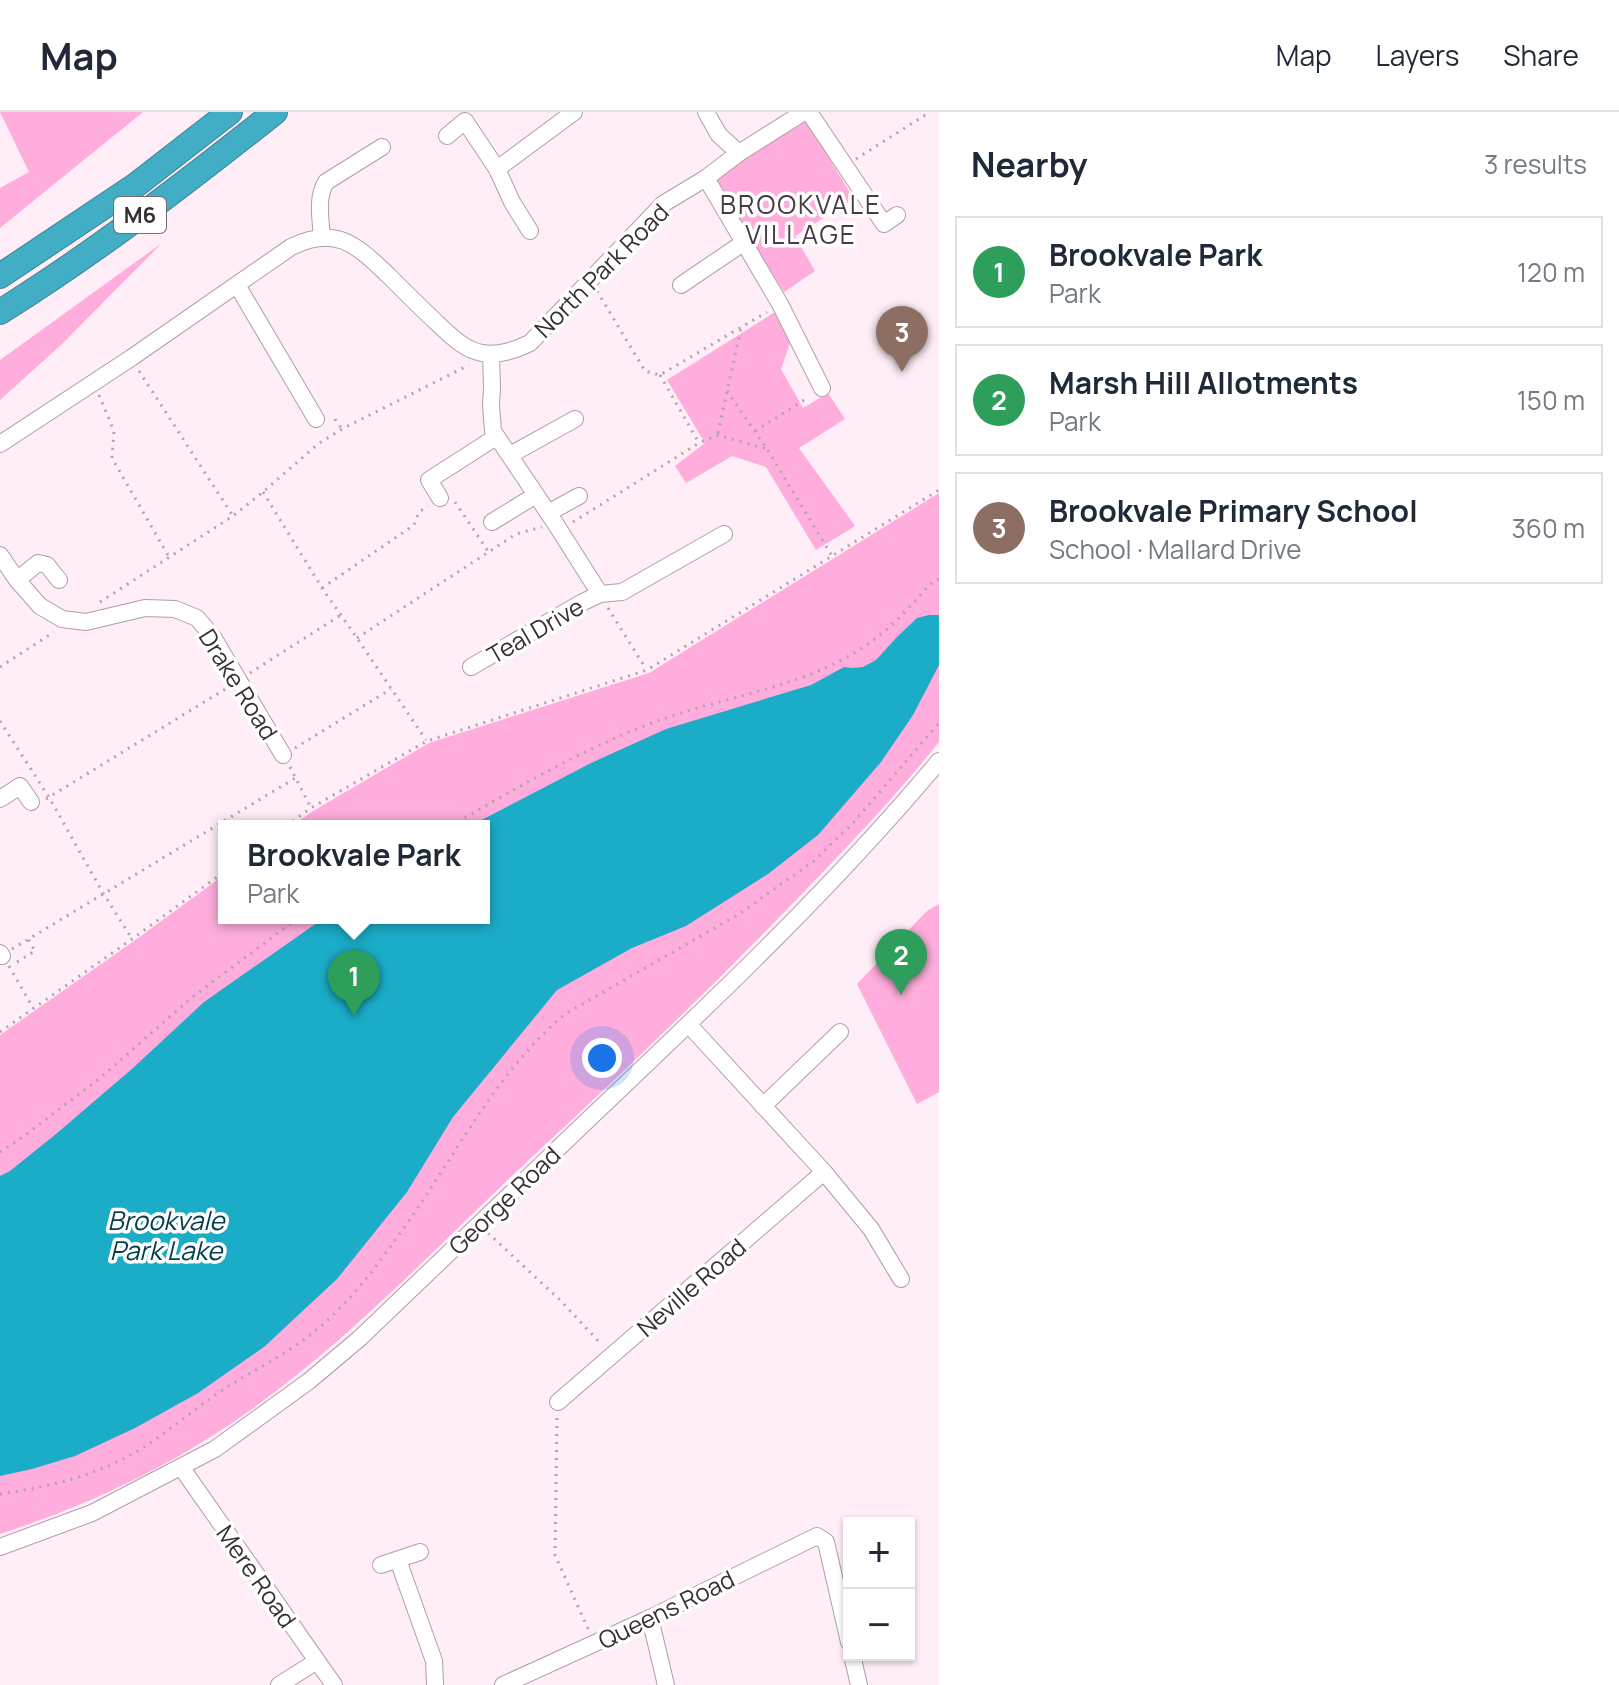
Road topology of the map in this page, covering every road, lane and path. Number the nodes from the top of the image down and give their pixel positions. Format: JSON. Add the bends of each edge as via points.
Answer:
{"nodes":[{"id":1,"x":230,"y":112,"type":"edge"},
{"id":2,"x":275,"y":112,"type":"edge"},
{"id":3,"x":574,"y":112,"type":"edge"},
{"id":4,"x":706,"y":112,"type":"edge"},
{"id":5,"x":806,"y":112,"type":"edge"},
{"id":6,"x":930,"y":112,"type":"edge"},
{"id":7,"x":447,"y":136,"type":"dead end"},
{"id":8,"x":382,"y":147,"type":"dead end"},
{"id":9,"x":739,"y":153,"type":"junction"},
{"id":10,"x":846,"y":166,"type":"junction"},
{"id":11,"x":501,"y":176,"type":"junction"},
{"id":12,"x":706,"y":178,"type":"junction"},
{"id":13,"x":897,"y":215,"type":"dead end"},
{"id":14,"x":530,"y":231,"type":"dead end"},
{"id":15,"x":322,"y":238,"type":"junction"},
{"id":16,"x":743,"y":243,"type":"junction"},
{"id":17,"x":0,"y":276,"type":"edge"},
{"id":18,"x":591,"y":281,"type":"junction"},
{"id":19,"x":237,"y":285,"type":"junction"},
{"id":20,"x":681,"y":285,"type":"dead end"},
{"id":21,"x":780,"y":304,"type":"junction"},
{"id":22,"x":0,"y":312,"type":"edge"},
{"id":23,"x":741,"y":328,"type":"junction"},
{"id":24,"x":491,"y":354,"type":"junction"},
{"id":25,"x":131,"y":358,"type":"junction"},
{"id":26,"x":660,"y":375,"type":"junction"},
{"id":27,"x":93,"y":383,"type":"junction"},
{"id":28,"x":822,"y":388,"type":"joint"},
{"id":29,"x":727,"y":391,"type":"junction"},
{"id":30,"x":316,"y":419,"type":"dead end"},
{"id":31,"x":335,"y":419,"type":"dead end"},
{"id":32,"x":575,"y":419,"type":"dead end"},
{"id":33,"x":342,"y":429,"type":"junction"},
{"id":34,"x":755,"y":431,"type":"junction"},
{"id":35,"x":718,"y":435,"type":"dead end"},
{"id":36,"x":496,"y":437,"type":"junction"},
{"id":37,"x":699,"y":443,"type":"dead end"},
{"id":38,"x":0,"y":444,"type":"edge"},
{"id":39,"x":510,"y":455,"type":"junction"},
{"id":40,"x":939,"y":490,"type":"edge"},
{"id":41,"x":263,"y":492,"type":"junction"},
{"id":42,"x":536,"y":495,"type":"junction"},
{"id":43,"x":579,"y":496,"type":"dead end"},
{"id":44,"x":440,"y":498,"type":"junction"},
{"id":45,"x":548,"y":513,"type":"junction"},
{"id":46,"x":233,"y":516,"type":"junction"},
{"id":47,"x":492,"y":522,"type":"dead end"},
{"id":48,"x":724,"y":534,"type":"dead end"},
{"id":49,"x":488,"y":551,"type":"dead end"},
{"id":50,"x":0,"y":555,"type":"edge"},
{"id":51,"x":832,"y":556,"type":"junction"},
{"id":52,"x":169,"y":557,"type":"junction"},
{"id":53,"x":939,"y":579,"type":"edge"},
{"id":54,"x":17,"y":580,"type":"junction"},
{"id":55,"x":59,"y":580,"type":"dead end"},
{"id":56,"x":322,"y":588,"type":"junction"},
{"id":57,"x":600,"y":594,"type":"junction"},
{"id":58,"x":96,"y":605,"type":"dead end"},
{"id":59,"x":341,"y":615,"type":"junction"},
{"id":60,"x":72,"y":621,"type":"junction"},
{"id":61,"x":0,"y":667,"type":"edge"},
{"id":62,"x":471,"y":667,"type":"dead end"},
{"id":63,"x":647,"y":670,"type":"junction"},
{"id":64,"x":240,"y":680,"type":"junction"},
{"id":65,"x":391,"y":689,"type":"junction"},
{"id":66,"x":0,"y":721,"type":"edge"},
{"id":67,"x":939,"y":723,"type":"edge"},
{"id":68,"x":427,"y":741,"type":"junction"},
{"id":69,"x":283,"y":755,"type":"junction"},
{"id":70,"x":939,"y":761,"type":"edge"},
{"id":71,"x":297,"y":777,"type":"junction"},
{"id":72,"x":0,"y":799,"type":"edge"},
{"id":73,"x":50,"y":799,"type":"junction"},
{"id":74,"x":31,"y":802,"type":"joint"},
{"id":75,"x":311,"y":808,"type":"junction"},
{"id":76,"x":225,"y":820,"type":"edge"},
{"id":77,"x":294,"y":820,"type":"edge"},
{"id":78,"x":461,"y":820,"type":"edge"},
{"id":79,"x":218,"y":824,"type":"edge"},
{"id":80,"x":218,"y":876,"type":"edge"},
{"id":81,"x":103,"y":893,"type":"junction"},
{"id":82,"x":290,"y":924,"type":"edge"},
{"id":83,"x":28,"y":939,"type":"junction"},
{"id":84,"x":132,"y":939,"type":"junction"},
{"id":85,"x":4,"y":959,"type":"edge"},
{"id":86,"x":33,"y":1008,"type":"junction"},
{"id":87,"x":689,"y":1025,"type":"junction"},
{"id":88,"x":0,"y":1032,"type":"edge"},
{"id":89,"x":840,"y":1032,"type":"dead end"},
{"id":90,"x":763,"y":1106,"type":"junction"},
{"id":91,"x":0,"y":1152,"type":"edge"},
{"id":92,"x":824,"y":1172,"type":"junction"},
{"id":93,"x":479,"y":1225,"type":"junction"},
{"id":94,"x":901,"y":1279,"type":"dead end"},
{"id":95,"x":611,"y":1355,"type":"junction"},
{"id":96,"x":558,"y":1402,"type":"joint"},
{"id":97,"x":181,"y":1467,"type":"junction"},
{"id":98,"x":0,"y":1494,"type":"edge"},
{"id":99,"x":0,"y":1547,"type":"edge"},
{"id":100,"x":420,"y":1552,"type":"dead end"},
{"id":101,"x":398,"y":1560,"type":"junction"},
{"id":102,"x":381,"y":1565,"type":"dead end"},
{"id":103,"x":843,"y":1616,"type":"edge"},
{"id":104,"x":650,"y":1618,"type":"junction"},
{"id":105,"x":595,"y":1643,"type":"junction"},
{"id":106,"x":317,"y":1661,"type":"junction"},
{"id":107,"x":853,"y":1661,"type":"edge"},
{"id":108,"x":279,"y":1685,"type":"edge"},
{"id":109,"x":334,"y":1685,"type":"edge"},
{"id":110,"x":435,"y":1685,"type":"edge"},
{"id":111,"x":503,"y":1685,"type":"edge"},
{"id":112,"x":666,"y":1685,"type":"edge"},
{"id":113,"x":859,"y":1685,"type":"edge"}],
"edges":[{"from":1,"to":17,"type":"highway","number":"M6","via":[[136,185]]},
{"from":2,"to":22,"type":"highway","number":"M6","via":[[193,178]]},
{"from":3,"to":11,"type":"street"},
{"from":4,"to":9,"type":"street","via":[[719,135]]},
{"from":5,"to":9,"type":"street","name":"North Park Road"},
{"from":5,"to":10,"type":"street"},
{"from":6,"to":10,"type":"path"},
{"from":7,"to":11,"type":"street","via":[[465,121]]},
{"from":8,"to":15,"type":"street","via":[[321,189]]},
{"from":9,"to":12,"type":"street","name":"North Park Road"},
{"from":10,"to":13,"type":"street","via":[[884,224]]},
{"from":11,"to":14,"type":"street"},
{"from":12,"to":16,"type":"street"},
{"from":12,"to":18,"type":"street","name":"North Park Road","via":[[663,204]]},
{"from":15,"to":19,"type":"street","via":[[291,247]]},
{"from":15,"to":24,"type":"street","via":[[359,248],[457,341]]},
{"from":16,"to":20,"type":"street"},
{"from":16,"to":21,"type":"street"},
{"from":18,"to":24,"type":"street","name":"North Park Road","via":[[530,343]]},
{"from":18,"to":26,"type":"path","via":[[645,371]]},
{"from":19,"to":25,"type":"street"},
{"from":19,"to":30,"type":"street"},
{"from":21,"to":23,"type":"path"},
{"from":21,"to":28,"type":"street"},
{"from":23,"to":26,"type":"path"},
{"from":23,"to":29,"type":"path"},
{"from":24,"to":33,"type":"path"},
{"from":24,"to":36,"type":"street","via":[[491,422]]},
{"from":25,"to":27,"type":"street"},
{"from":25,"to":46,"type":"path"},
{"from":26,"to":37,"type":"path"},
{"from":27,"to":38,"type":"street"},
{"from":27,"to":52,"type":"path","via":[[114,431],[112,458]]},
{"from":28,"to":34,"type":"path"},
{"from":29,"to":34,"type":"path"},
{"from":29,"to":35,"type":"path"},
{"from":31,"to":33,"type":"path"},
{"from":32,"to":39,"type":"street"},
{"from":33,"to":41,"type":"path"},
{"from":34,"to":51,"type":"path"},
{"from":36,"to":39,"type":"street","name":"Teal Drive"},
{"from":36,"to":44,"type":"street","via":[[429,480]]},
{"from":39,"to":42,"type":"street","name":"Teal Drive"},
{"from":40,"to":51,"type":"path"},
{"from":41,"to":46,"type":"path"},
{"from":41,"to":56,"type":"path"},
{"from":42,"to":45,"type":"street","name":"Teal Drive"},
{"from":42,"to":47,"type":"street"},
{"from":43,"to":45,"type":"street"},
{"from":44,"to":49,"type":"path","via":[[448,493]]},
{"from":44,"to":56,"type":"path","via":[[419,512],[414,525]]},
{"from":45,"to":57,"type":"street","name":"Teal Drive"},
{"from":46,"to":52,"type":"path"},
{"from":48,"to":57,"type":"street","name":"Teal Drive","via":[[622,592]]},
{"from":50,"to":54,"type":"street"},
{"from":51,"to":63,"type":"path"},
{"from":52,"to":58,"type":"path"},
{"from":53,"to":78,"type":"path","via":[[887,629],[837,662],[809,676],[664,718],[616,738]]},
{"from":54,"to":55,"type":"street","via":[[38,563],[47,565]]},
{"from":54,"to":60,"type":"street","via":[[40,606]]},
{"from":56,"to":59,"type":"path"},
{"from":57,"to":62,"type":"street","name":"Teal Drive"},
{"from":57,"to":63,"type":"path"},
{"from":59,"to":64,"type":"path"},
{"from":59,"to":65,"type":"path"},
{"from":60,"to":61,"type":"path"},
{"from":60,"to":64,"type":"street","name":"Drake Road","via":[[145,608],[175,609],[197,618]]},
{"from":63,"to":68,"type":"path"},
{"from":64,"to":69,"type":"street","name":"Drake Road"},
{"from":64,"to":73,"type":"path"},
{"from":65,"to":68,"type":"path"},
{"from":65,"to":69,"type":"path"},
{"from":66,"to":73,"type":"path"},
{"from":67,"to":98,"type":"path","via":[[814,861],[739,914],[565,1014],[542,1033],[502,1080],[381,1260],[314,1332],[117,1462],[59,1484]]},
{"from":68,"to":75,"type":"path"},
{"from":69,"to":71,"type":"path"},
{"from":70,"to":87,"type":"street","name":"George Road","via":[[864,847]]},
{"from":71,"to":75,"type":"path"},
{"from":71,"to":76,"type":"path"},
{"from":72,"to":74,"type":"street","via":[[20,786]]},
{"from":73,"to":74,"type":"path"},
{"from":73,"to":81,"type":"path"},
{"from":75,"to":77,"type":"path"},
{"from":79,"to":81,"type":"path"},
{"from":80,"to":84,"type":"path"},
{"from":81,"to":83,"type":"path"},
{"from":81,"to":84,"type":"path"},
{"from":82,"to":91,"type":"path"},
{"from":83,"to":85,"type":"path"},
{"from":83,"to":85,"type":"path","via":[[35,951]]},
{"from":84,"to":86,"type":"path"},
{"from":85,"to":86,"type":"path"},
{"from":86,"to":88,"type":"path"},
{"from":87,"to":90,"type":"street"},
{"from":87,"to":93,"type":"street","name":"George Road"},
{"from":89,"to":90,"type":"street"},
{"from":90,"to":92,"type":"street"},
{"from":92,"to":94,"type":"street","via":[[871,1229]]},
{"from":92,"to":95,"type":"street","name":"Neville Road"},
{"from":93,"to":95,"type":"path"},
{"from":93,"to":97,"type":"street","name":"George Road","via":[[309,1381],[215,1449]]},
{"from":95,"to":96,"type":"street","name":"Neville Road"},
{"from":96,"to":105,"type":"path","via":[[555,1555]]},
{"from":97,"to":99,"type":"street","name":"George Road","via":[[92,1513]]},
{"from":97,"to":106,"type":"street","name":"Mere Road"},
{"from":100,"to":101,"type":"street"},
{"from":101,"to":102,"type":"street"},
{"from":101,"to":110,"type":"street","via":[[434,1661]]},
{"from":103,"to":104,"type":"street","name":"Queens Road","via":[[826,1542],[817,1536]]},
{"from":104,"to":105,"type":"street","name":"Queens Road"},
{"from":104,"to":112,"type":"street"},
{"from":105,"to":111,"type":"street","name":"Queens Road"},
{"from":106,"to":108,"type":"street"},
{"from":106,"to":109,"type":"street","name":"Mere Road"},
{"from":107,"to":113,"type":"street"}]}
